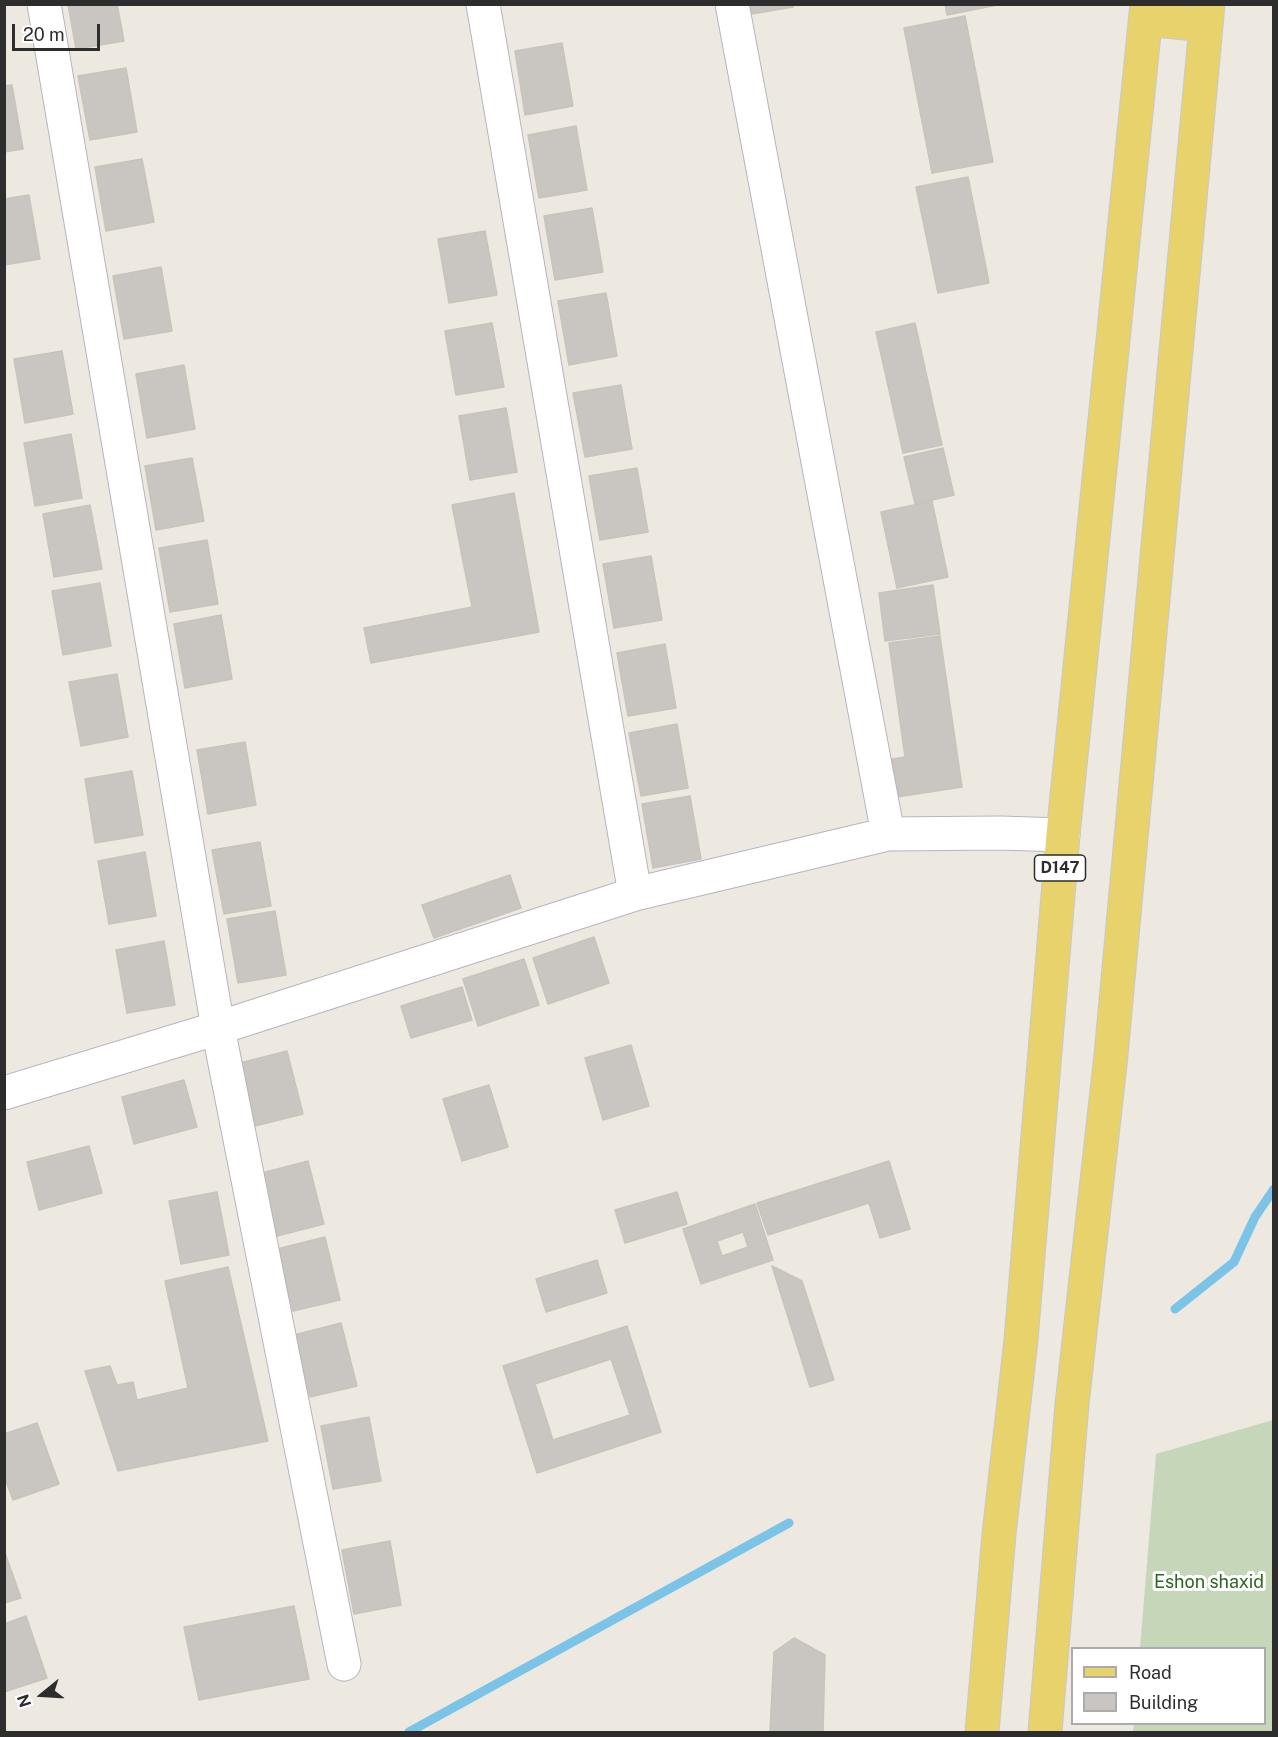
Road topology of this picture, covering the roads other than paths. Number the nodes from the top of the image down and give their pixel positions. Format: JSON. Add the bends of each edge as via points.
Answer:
{"nodes":[{"id":1,"x":44,"y":4,"type":"edge"},
{"id":2,"x":483,"y":4,"type":"edge"},
{"id":3,"x":732,"y":4,"type":"edge"},
{"id":4,"x":1147,"y":11,"type":"edge"},
{"id":5,"x":1207,"y":15,"type":"edge"},
{"id":6,"x":888,"y":834,"type":"junction"},
{"id":7,"x":1063,"y":835,"type":"junction"},
{"id":8,"x":635,"y":894,"type":"junction"},
{"id":9,"x":218,"y":1028,"type":"junction"},
{"id":10,"x":4,"y":1093,"type":"edge"},
{"id":11,"x":344,"y":1664,"type":"dead end"},
{"id":12,"x":982,"y":1732,"type":"edge"},
{"id":13,"x":1045,"y":1732,"type":"edge"}],
"edges":[{"from":1,"to":9,"type":"street"},
{"from":2,"to":8,"type":"street"},
{"from":3,"to":6,"type":"street"},
{"from":4,"to":5,"type":"main road"},
{"from":4,"to":7,"type":"main road","number":"D147"},
{"from":5,"to":13,"type":"main road","via":[[1111,1055],[1072,1404]]},
{"from":6,"to":7,"type":"street"},
{"from":6,"to":8,"type":"street"},
{"from":7,"to":12,"type":"main road","number":"D147","via":[[1021,1340]]},
{"from":8,"to":9,"type":"street"},
{"from":9,"to":10,"type":"street"},
{"from":9,"to":11,"type":"street"}]}
